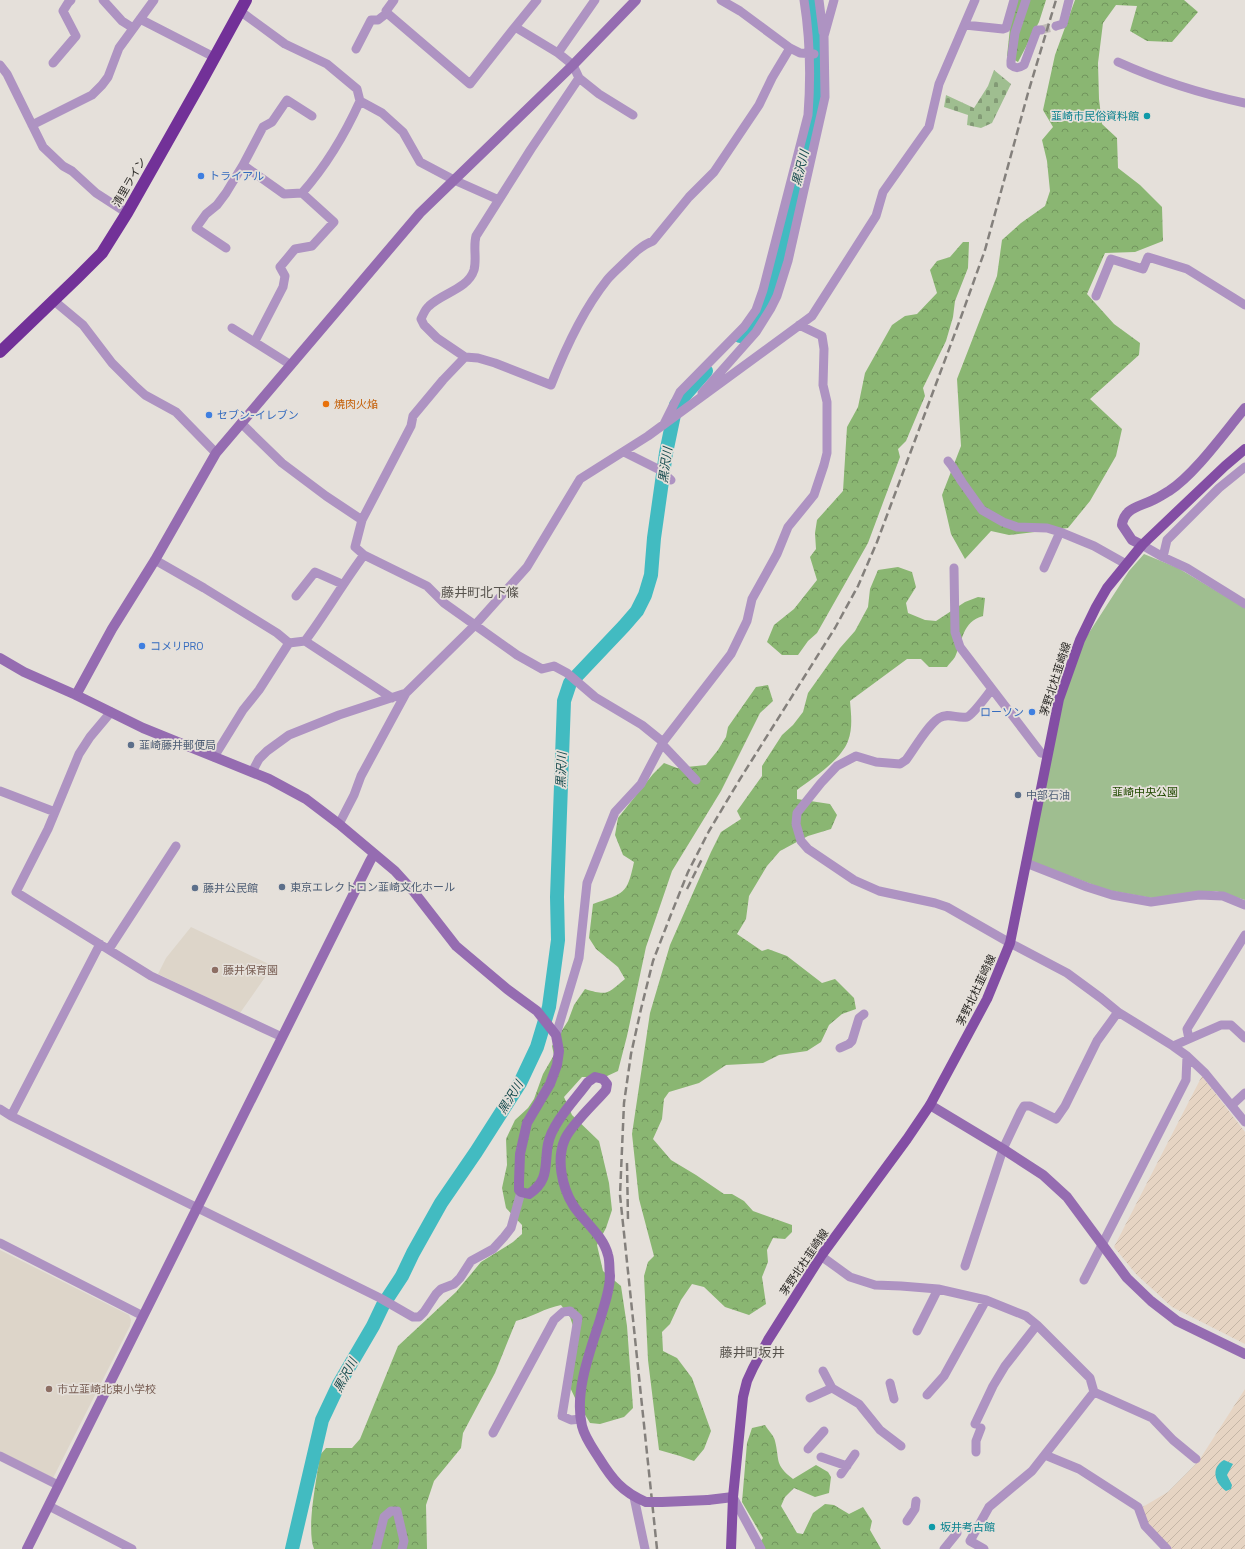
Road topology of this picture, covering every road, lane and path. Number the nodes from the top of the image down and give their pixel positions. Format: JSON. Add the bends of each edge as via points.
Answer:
{"nodes":[{"id":1,"x":71,"y":0,"type":"edge"},
{"id":2,"x":103,"y":0,"type":"edge"},
{"id":3,"x":154,"y":0,"type":"edge"},
{"id":4,"x":394,"y":0,"type":"edge"},
{"id":5,"x":537,"y":0,"type":"edge"},
{"id":6,"x":595,"y":0,"type":"edge"},
{"id":7,"x":636,"y":0,"type":"edge"},
{"id":8,"x":721,"y":0,"type":"edge"},
{"id":9,"x":804,"y":0,"type":"edge"},
{"id":10,"x":818,"y":0,"type":"edge"},
{"id":11,"x":834,"y":0,"type":"edge"},
{"id":12,"x":976,"y":0,"type":"edge"},
{"id":13,"x":1014,"y":0,"type":"edge"},
{"id":14,"x":1026,"y":0,"type":"edge"},
{"id":15,"x":1069,"y":0,"type":"edge"},
{"id":16,"x":243,"y":5,"type":"edge"},
{"id":17,"x":386,"y":13,"type":"junction"},
{"id":18,"x":140,"y":19,"type":"junction"},
{"id":19,"x":965,"y":25,"type":"junction"},
{"id":20,"x":1056,"y":26,"type":"tunnel mouth"},
{"id":21,"x":515,"y":27,"type":"junction"},
{"id":22,"x":133,"y":28,"type":"junction"},
{"id":23,"x":1040,"y":30,"type":"dead end"},
{"id":24,"x":824,"y":36,"type":"junction"},
{"id":25,"x":790,"y":48,"type":"junction"},
{"id":26,"x":356,"y":49,"type":"dead end"},
{"id":27,"x":558,"y":53,"type":"junction"},
{"id":28,"x":817,"y":54,"type":"junction"},
{"id":29,"x":214,"y":57,"type":"junction"},
{"id":30,"x":1118,"y":62,"type":"dead end"},
{"id":31,"x":53,"y":63,"type":"dead end"},
{"id":32,"x":0,"y":65,"type":"edge"},
{"id":33,"x":573,"y":65,"type":"junction"},
{"id":34,"x":579,"y":78,"type":"junction"},
{"id":35,"x":360,"y":101,"type":"junction"},
{"id":36,"x":1245,"y":103,"type":"edge"},
{"id":37,"x":633,"y":115,"type":"dead end"},
{"id":38,"x":312,"y":116,"type":"dead end"},
{"id":39,"x":32,"y":125,"type":"junction"},
{"id":40,"x":804,"y":154,"type":"junction"},
{"id":41,"x":243,"y":165,"type":"junction"},
{"id":42,"x":454,"y":180,"type":"junction"},
{"id":43,"x":302,"y":193,"type":"junction"},
{"id":44,"x":499,"y":200,"type":"junction"},
{"id":45,"x":126,"y":213,"type":"junction"},
{"id":46,"x":226,"y":248,"type":"dead end"},
{"id":47,"x":1096,"y":296,"type":"dead end"},
{"id":48,"x":53,"y":300,"type":"junction"},
{"id":49,"x":1245,"y":305,"type":"edge"},
{"id":50,"x":799,"y":325,"type":"junction"},
{"id":51,"x":232,"y":328,"type":"dead end"},
{"id":52,"x":255,"y":341,"type":"junction"},
{"id":53,"x":0,"y":352,"type":"edge"},
{"id":54,"x":465,"y":357,"type":"junction"},
{"id":55,"x":291,"y":364,"type":"junction"},
{"id":56,"x":697,"y":400,"type":"junction"},
{"id":57,"x":1245,"y":408,"type":"edge"},
{"id":58,"x":241,"y":423,"type":"junction"},
{"id":59,"x":665,"y":424,"type":"junction"},
{"id":60,"x":1245,"y":449,"type":"edge"},
{"id":61,"x":624,"y":452,"type":"junction"},
{"id":62,"x":216,"y":453,"type":"junction"},
{"id":63,"x":948,"y":461,"type":"dead end"},
{"id":64,"x":1245,"y":467,"type":"edge"},
{"id":65,"x":670,"y":478,"type":"dead end"},
{"id":66,"x":362,"y":520,"type":"junction"},
{"id":67,"x":1060,"y":532,"type":"junction"},
{"id":68,"x":1142,"y":545,"type":"junction"},
{"id":69,"x":364,"y":555,"type":"junction"},
{"id":70,"x":1163,"y":558,"type":"junction"},
{"id":71,"x":155,"y":560,"type":"junction"},
{"id":72,"x":1126,"y":564,"type":"junction"},
{"id":73,"x":954,"y":568,"type":"dead end"},
{"id":74,"x":1044,"y":568,"type":"dead end"},
{"id":75,"x":342,"y":584,"type":"junction"},
{"id":76,"x":296,"y":596,"type":"dead end"},
{"id":77,"x":1245,"y":604,"type":"edge"},
{"id":78,"x":475,"y":625,"type":"junction"},
{"id":79,"x":305,"y":641,"type":"junction"},
{"id":80,"x":289,"y":643,"type":"junction"},
{"id":81,"x":0,"y":658,"type":"edge"},
{"id":82,"x":992,"y":689,"type":"junction"},
{"id":83,"x":406,"y":693,"type":"junction"},
{"id":84,"x":76,"y":695,"type":"junction"},
{"id":85,"x":392,"y":698,"type":"junction"},
{"id":86,"x":111,"y":712,"type":"junction"},
{"id":87,"x":662,"y":743,"type":"junction"},
{"id":88,"x":1047,"y":754,"type":"junction"},
{"id":89,"x":214,"y":757,"type":"junction"},
{"id":90,"x":252,"y":772,"type":"junction"},
{"id":91,"x":696,"y":780,"type":"dead end"},
{"id":92,"x":0,"y":791,"type":"edge"},
{"id":93,"x":55,"y":812,"type":"junction"},
{"id":94,"x":339,"y":824,"type":"junction"},
{"id":95,"x":176,"y":846,"type":"dead end"},
{"id":96,"x":374,"y":854,"type":"junction"},
{"id":97,"x":1026,"y":863,"type":"junction"},
{"id":98,"x":1245,"y":905,"type":"edge"},
{"id":99,"x":1245,"y":936,"type":"edge"},
{"id":100,"x":1010,"y":943,"type":"junction"},
{"id":101,"x":100,"y":944,"type":"junction"},
{"id":102,"x":109,"y":949,"type":"junction"},
{"id":103,"x":1118,"y":1012,"type":"junction"},
{"id":104,"x":864,"y":1014,"type":"dead end"},
{"id":105,"x":556,"y":1035,"type":"junction"},
{"id":106,"x":282,"y":1037,"type":"junction"},
{"id":107,"x":1245,"y":1038,"type":"edge"},
{"id":108,"x":1189,"y":1039,"type":"junction"},
{"id":109,"x":1173,"y":1046,"type":"junction"},
{"id":110,"x":840,"y":1048,"type":"dead end"},
{"id":111,"x":1187,"y":1056,"type":"junction"},
{"id":112,"x":1245,"y":1093,"type":"edge"},
{"id":113,"x":930,"y":1105,"type":"junction"},
{"id":114,"x":1232,"y":1105,"type":"junction"},
{"id":115,"x":0,"y":1109,"type":"edge"},
{"id":116,"x":11,"y":1116,"type":"junction"},
{"id":117,"x":1245,"y":1122,"type":"edge"},
{"id":118,"x":1003,"y":1149,"type":"junction"},
{"id":119,"x":521,"y":1192,"type":"junction"},
{"id":120,"x":197,"y":1208,"type":"junction"},
{"id":121,"x":0,"y":1243,"type":"edge"},
{"id":122,"x":1102,"y":1245,"type":"junction"},
{"id":123,"x":821,"y":1256,"type":"junction"},
{"id":124,"x":965,"y":1266,"type":"dead end"},
{"id":125,"x":1084,"y":1280,"type":"dead end"},
{"id":126,"x":938,"y":1289,"type":"junction"},
{"id":127,"x":986,"y":1300,"type":"junction"},
{"id":128,"x":143,"y":1316,"type":"junction"},
{"id":129,"x":1037,"y":1325,"type":"junction"},
{"id":130,"x":917,"y":1332,"type":"dead end"},
{"id":131,"x":1245,"y":1354,"type":"edge"},
{"id":132,"x":823,"y":1371,"type":"dead end"},
{"id":133,"x":890,"y":1383,"type":"dead end"},
{"id":134,"x":832,"y":1388,"type":"junction"},
{"id":135,"x":1094,"y":1392,"type":"junction"},
{"id":136,"x":927,"y":1395,"type":"dead end"},
{"id":137,"x":810,"y":1398,"type":"dead end"},
{"id":138,"x":894,"y":1399,"type":"dead end"},
{"id":139,"x":581,"y":1419,"type":"junction"},
{"id":140,"x":824,"y":1431,"type":"dead end"},
{"id":141,"x":493,"y":1433,"type":"dead end"},
{"id":142,"x":901,"y":1446,"type":"dead end"},
{"id":143,"x":808,"y":1449,"type":"dead end"},
{"id":144,"x":976,"y":1452,"type":"dead end"},
{"id":145,"x":855,"y":1454,"type":"dead end"},
{"id":146,"x":1045,"y":1455,"type":"junction"},
{"id":147,"x":0,"y":1456,"type":"edge"},
{"id":148,"x":821,"y":1457,"type":"dead end"},
{"id":149,"x":1196,"y":1459,"type":"dead end"},
{"id":150,"x":847,"y":1466,"type":"junction"},
{"id":151,"x":841,"y":1474,"type":"dead end"},
{"id":152,"x":58,"y":1485,"type":"junction"},
{"id":153,"x":634,"y":1497,"type":"junction"},
{"id":154,"x":733,"y":1497,"type":"junction"},
{"id":155,"x":916,"y":1501,"type":"dead end"},
{"id":156,"x":49,"y":1506,"type":"junction"},
{"id":157,"x":907,"y":1520,"type":"dead end"},
{"id":158,"x":957,"y":1533,"type":"dead end"},
{"id":159,"x":27,"y":1549,"type":"edge"},
{"id":160,"x":132,"y":1549,"type":"edge"},
{"id":161,"x":376,"y":1549,"type":"edge"},
{"id":162,"x":402,"y":1549,"type":"edge"},
{"id":163,"x":645,"y":1549,"type":"edge"},
{"id":164,"x":731,"y":1549,"type":"edge"},
{"id":165,"x":761,"y":1549,"type":"edge"},
{"id":166,"x":944,"y":1549,"type":"edge"},
{"id":167,"x":984,"y":1549,"type":"edge"},
{"id":168,"x":1167,"y":1549,"type":"edge"}],
"edges":[{"from":1,"to":31,"type":"street","via":[[63,12],[76,36]]},
{"from":2,"to":22,"type":"street","via":[[122,21]]},
{"from":3,"to":18,"type":"street"},
{"from":4,"to":17,"type":"street"},
{"from":5,"to":21,"type":"street"},
{"from":6,"to":27,"type":"street"},
{"from":7,"to":33,"type":"street"},
{"from":8,"to":25,"type":"street"},
{"from":9,"to":28,"type":"street"},
{"from":10,"to":24,"type":"street"},
{"from":11,"to":24,"type":"street"},
{"from":12,"to":19,"type":"street"},
{"from":13,"to":19,"type":"street","via":[[1006,28],[1003,30]]},
{"from":14,"to":23,"type":"street","via":[[1015,33],[1011,65],[1019,68],[1024,65],[1037,30]]},
{"from":15,"to":20,"type":"street","via":[[1063,24]]},
{"from":16,"to":29,"type":"highway","name":"清里ライン"},
{"from":16,"to":35,"type":"street","via":[[285,44],[327,64],[357,89]]},
{"from":17,"to":21,"type":"street","via":[[470,84]]},
{"from":17,"to":26,"type":"street","via":[[378,20],[371,20]]},
{"from":18,"to":22,"type":"street"},
{"from":18,"to":29,"type":"street"},
{"from":19,"to":50,"type":"street","via":[[939,84],[929,126],[883,192],[876,216],[812,316]]},
{"from":21,"to":27,"type":"street"},
{"from":22,"to":39,"type":"street","via":[[119,48],[108,77],[92,95]]},
{"from":24,"to":28,"type":"street"},
{"from":25,"to":28,"type":"street","via":[[800,53]]},
{"from":25,"to":54,"type":"street","via":[[759,105],[714,172],[689,197],[653,241],[634,253],[608,279],[562,356],[551,385],[495,363]]},
{"from":27,"to":33,"type":"street"},
{"from":28,"to":40,"type":"street","via":[[810,88]]},
{"from":28,"to":40,"type":"street","via":[[825,97]]},
{"from":29,"to":45,"type":"highway","name":"清里ライン"},
{"from":30,"to":36,"type":"street","via":[[1202,93]]},
{"from":32,"to":39,"type":"street"},
{"from":33,"to":34,"type":"street"},
{"from":33,"to":42,"type":"street"},
{"from":34,"to":37,"type":"street"},
{"from":34,"to":44,"type":"street"},
{"from":35,"to":42,"type":"street","via":[[382,113],[403,132],[420,162]]},
{"from":35,"to":43,"type":"street","via":[[347,128]]},
{"from":38,"to":41,"type":"street","via":[[287,100],[272,122],[263,127]]},
{"from":39,"to":45,"type":"street","via":[[40,143],[51,156],[96,193]]},
{"from":40,"to":56,"type":"street","via":[[788,261],[774,302],[756,332]]},
{"from":40,"to":59,"type":"street","via":[[756,310],[744,327],[680,392]]},
{"from":41,"to":43,"type":"street","via":[[284,194]]},
{"from":41,"to":46,"type":"street","via":[[226,193],[196,228]]},
{"from":42,"to":44,"type":"street"},
{"from":42,"to":55,"type":"street","via":[[420,213]]},
{"from":43,"to":52,"type":"street","via":[[334,222],[312,246],[295,249],[280,267],[285,276],[283,287]]},
{"from":44,"to":54,"type":"street","via":[[476,236],[474,269],[470,278],[427,307],[421,319],[437,338]]},
{"from":45,"to":48,"type":"highway","name":"清里ライン","via":[[102,253]]},
{"from":47,"to":49,"type":"street","via":[[1111,259],[1143,270],[1148,257],[1187,269]]},
{"from":48,"to":53,"type":"highway","name":"清里ライン"},
{"from":48,"to":62,"type":"street","via":[[83,325],[112,363],[134,385],[145,395],[176,412]]},
{"from":50,"to":56,"type":"street"},
{"from":50,"to":87,"type":"street","via":[[822,336],[824,348],[826,453],[814,495],[788,527],[777,554],[752,599],[746,621],[731,654]]},
{"from":51,"to":52,"type":"street"},
{"from":52,"to":55,"type":"street"},
{"from":54,"to":66,"type":"street","via":[[413,416],[411,426]]},
{"from":55,"to":58,"type":"street"},
{"from":56,"to":59,"type":"street"},
{"from":57,"to":68,"type":"street","via":[[1183,480],[1169,491],[1128,511],[1122,525],[1132,540]]},
{"from":58,"to":62,"type":"street"},
{"from":58,"to":66,"type":"street","via":[[282,463]]},
{"from":59,"to":61,"type":"street"},
{"from":60,"to":68,"type":"main road","name":"茅野北杜韮崎線"},
{"from":61,"to":65,"type":"street","via":[[660,470]]},
{"from":61,"to":78,"type":"street","via":[[580,478],[527,567]]},
{"from":62,"to":71,"type":"street"},
{"from":63,"to":67,"type":"street","via":[[982,510],[1003,522],[1017,526],[1047,528]]},
{"from":64,"to":70,"type":"street","via":[[1219,488],[1167,540]]},
{"from":66,"to":69,"type":"street","via":[[355,546]]},
{"from":67,"to":72,"type":"street","via":[[1094,546]]},
{"from":67,"to":74,"type":"street"},
{"from":68,"to":70,"type":"street"},
{"from":68,"to":72,"type":"main road","name":"茅野北杜韮崎線"},
{"from":69,"to":75,"type":"street"},
{"from":69,"to":78,"type":"street","via":[[427,586],[444,603]]},
{"from":70,"to":77,"type":"street","via":[[1187,568]]},
{"from":71,"to":80,"type":"street","via":[[271,628]]},
{"from":71,"to":84,"type":"street","via":[[112,629]]},
{"from":72,"to":88,"type":"main road","name":"茅野北杜韮崎線","via":[[1107,588],[1080,640],[1059,699]]},
{"from":73,"to":82,"type":"street","via":[[955,632],[960,647]]},
{"from":75,"to":76,"type":"street","via":[[314,572]]},
{"from":75,"to":79,"type":"street"},
{"from":78,"to":83,"type":"street"},
{"from":78,"to":87,"type":"street","via":[[542,669],[554,666],[568,673],[595,697],[642,726]]},
{"from":79,"to":80,"type":"street"},
{"from":79,"to":85,"type":"street"},
{"from":80,"to":89,"type":"street"},
{"from":81,"to":84,"type":"street","via":[[24,672]]},
{"from":82,"to":88,"type":"street","via":[[1041,753]]},
{"from":82,"to":100,"type":"street","via":[[966,717],[948,715],[933,722],[906,760],[900,764],[876,762],[856,756],[837,766],[797,813],[796,824],[801,841],[808,849],[854,880],[880,891],[947,907]]},
{"from":83,"to":85,"type":"street"},
{"from":83,"to":94,"type":"street","via":[[361,776]]},
{"from":84,"to":86,"type":"street"},
{"from":85,"to":90,"type":"street","via":[[333,717],[289,735],[267,751]]},
{"from":86,"to":89,"type":"street"},
{"from":86,"to":93,"type":"street","via":[[79,754]]},
{"from":87,"to":91,"type":"street"},
{"from":87,"to":105,"type":"street","via":[[641,784],[615,812],[592,868],[587,883],[579,958]]},
{"from":88,"to":97,"type":"main road","name":"茅野北杜韮崎線"},
{"from":89,"to":90,"type":"street"},
{"from":90,"to":94,"type":"street","via":[[306,800]]},
{"from":92,"to":93,"type":"street"},
{"from":93,"to":101,"type":"street","via":[[16,892]]},
{"from":94,"to":96,"type":"street"},
{"from":95,"to":102,"type":"street"},
{"from":96,"to":105,"type":"street","via":[[395,871],[414,892],[456,946],[537,1011]]},
{"from":96,"to":106,"type":"street"},
{"from":97,"to":98,"type":"street","via":[[1112,895],[1151,902],[1199,895],[1223,896]]},
{"from":97,"to":100,"type":"main road","name":"茅野北杜韮崎線"},
{"from":99,"to":108,"type":"street","via":[[1188,1029]]},
{"from":100,"to":103,"type":"street","via":[[1067,973]]},
{"from":100,"to":113,"type":"main road","name":"茅野北杜韮崎線","via":[[987,999]]},
{"from":101,"to":102,"type":"street"},
{"from":101,"to":116,"type":"street"},
{"from":102,"to":106,"type":"street","via":[[164,984]]},
{"from":103,"to":109,"type":"street"},
{"from":103,"to":118,"type":"street","via":[[1097,1041],[1056,1119],[1030,1106],[1024,1106]]},
{"from":104,"to":110,"type":"street","via":[[859,1018],[852,1041]]},
{"from":105,"to":119,"type":"street","via":[[557,1065],[550,1084],[527,1123],[520,1154]]},
{"from":106,"to":120,"type":"street"},
{"from":107,"to":108,"type":"street","via":[[1231,1025],[1226,1025]]},
{"from":108,"to":109,"type":"street"},
{"from":109,"to":111,"type":"street"},
{"from":111,"to":114,"type":"street"},
{"from":111,"to":122,"type":"street","via":[[1186,1080]]},
{"from":112,"to":114,"type":"street"},
{"from":113,"to":118,"type":"street"},
{"from":113,"to":123,"type":"main road","name":"茅野北杜韮崎線"},
{"from":114,"to":117,"type":"street"},
{"from":115,"to":116,"type":"street"},
{"from":116,"to":120,"type":"street"},
{"from":118,"to":122,"type":"street","via":[[1043,1175],[1067,1197]]},
{"from":118,"to":124,"type":"street"},
{"from":119,"to":120,"type":"street","via":[[511,1228],[493,1249],[471,1261],[454,1284],[441,1289],[419,1317],[413,1317]]},
{"from":119,"to":139,"type":"street","via":[[529,1194],[540,1185],[545,1174],[552,1132],[588,1082],[595,1077],[603,1079],[607,1084],[606,1090],[569,1132],[562,1150],[561,1164],[564,1184],[573,1205],[602,1242],[608,1255],[607,1298],[587,1363],[581,1396]]},
{"from":120,"to":128,"type":"street"},
{"from":121,"to":128,"type":"street"},
{"from":122,"to":125,"type":"street"},
{"from":122,"to":131,"type":"street","via":[[1127,1278],[1151,1301],[1195,1330]]},
{"from":123,"to":126,"type":"street","via":[[850,1277],[875,1285]]},
{"from":123,"to":154,"type":"main road","name":"茅野北杜韮崎線","via":[[768,1340],[747,1381],[743,1397]]},
{"from":126,"to":127,"type":"street"},
{"from":126,"to":130,"type":"street"},
{"from":127,"to":129,"type":"street","via":[[1026,1316]]},
{"from":127,"to":136,"type":"street","via":[[944,1376]]},
{"from":128,"to":152,"type":"street"},
{"from":129,"to":135,"type":"street","via":[[1090,1378]]},
{"from":129,"to":144,"type":"street","via":[[993,1386],[978,1426]]},
{"from":132,"to":134,"type":"street"},
{"from":133,"to":138,"type":"street"},
{"from":134,"to":137,"type":"street"},
{"from":134,"to":142,"type":"street","via":[[859,1404],[880,1430]]},
{"from":135,"to":146,"type":"street"},
{"from":135,"to":149,"type":"street","via":[[1152,1418]]},
{"from":139,"to":141,"type":"street","via":[[571,1420],[562,1416],[578,1318],[570,1311],[563,1312],[554,1320]]},
{"from":139,"to":153,"type":"street","via":[[586,1438],[604,1466],[624,1491]]},
{"from":140,"to":143,"type":"street"},
{"from":145,"to":150,"type":"street"},
{"from":146,"to":167,"type":"street","via":[[1032,1471],[989,1507],[970,1541]]},
{"from":146,"to":168,"type":"street","via":[[1079,1469],[1138,1507],[1145,1526]]},
{"from":147,"to":152,"type":"street"},
{"from":148,"to":150,"type":"street"},
{"from":150,"to":151,"type":"street"},
{"from":152,"to":156,"type":"street"},
{"from":153,"to":154,"type":"street","bridge":true,"via":[[646,1502],[662,1502]]},
{"from":153,"to":163,"type":"street"},
{"from":154,"to":164,"type":"main road","name":"茅野北杜韮崎線"},
{"from":154,"to":165,"type":"street"},
{"from":155,"to":157,"type":"street","via":[[915,1510]]},
{"from":156,"to":159,"type":"street"},
{"from":156,"to":160,"type":"street"},
{"from":158,"to":166,"type":"street"},
{"from":161,"to":162,"type":"street","via":[[384,1517],[391,1511],[397,1512],[404,1541]]}]}
